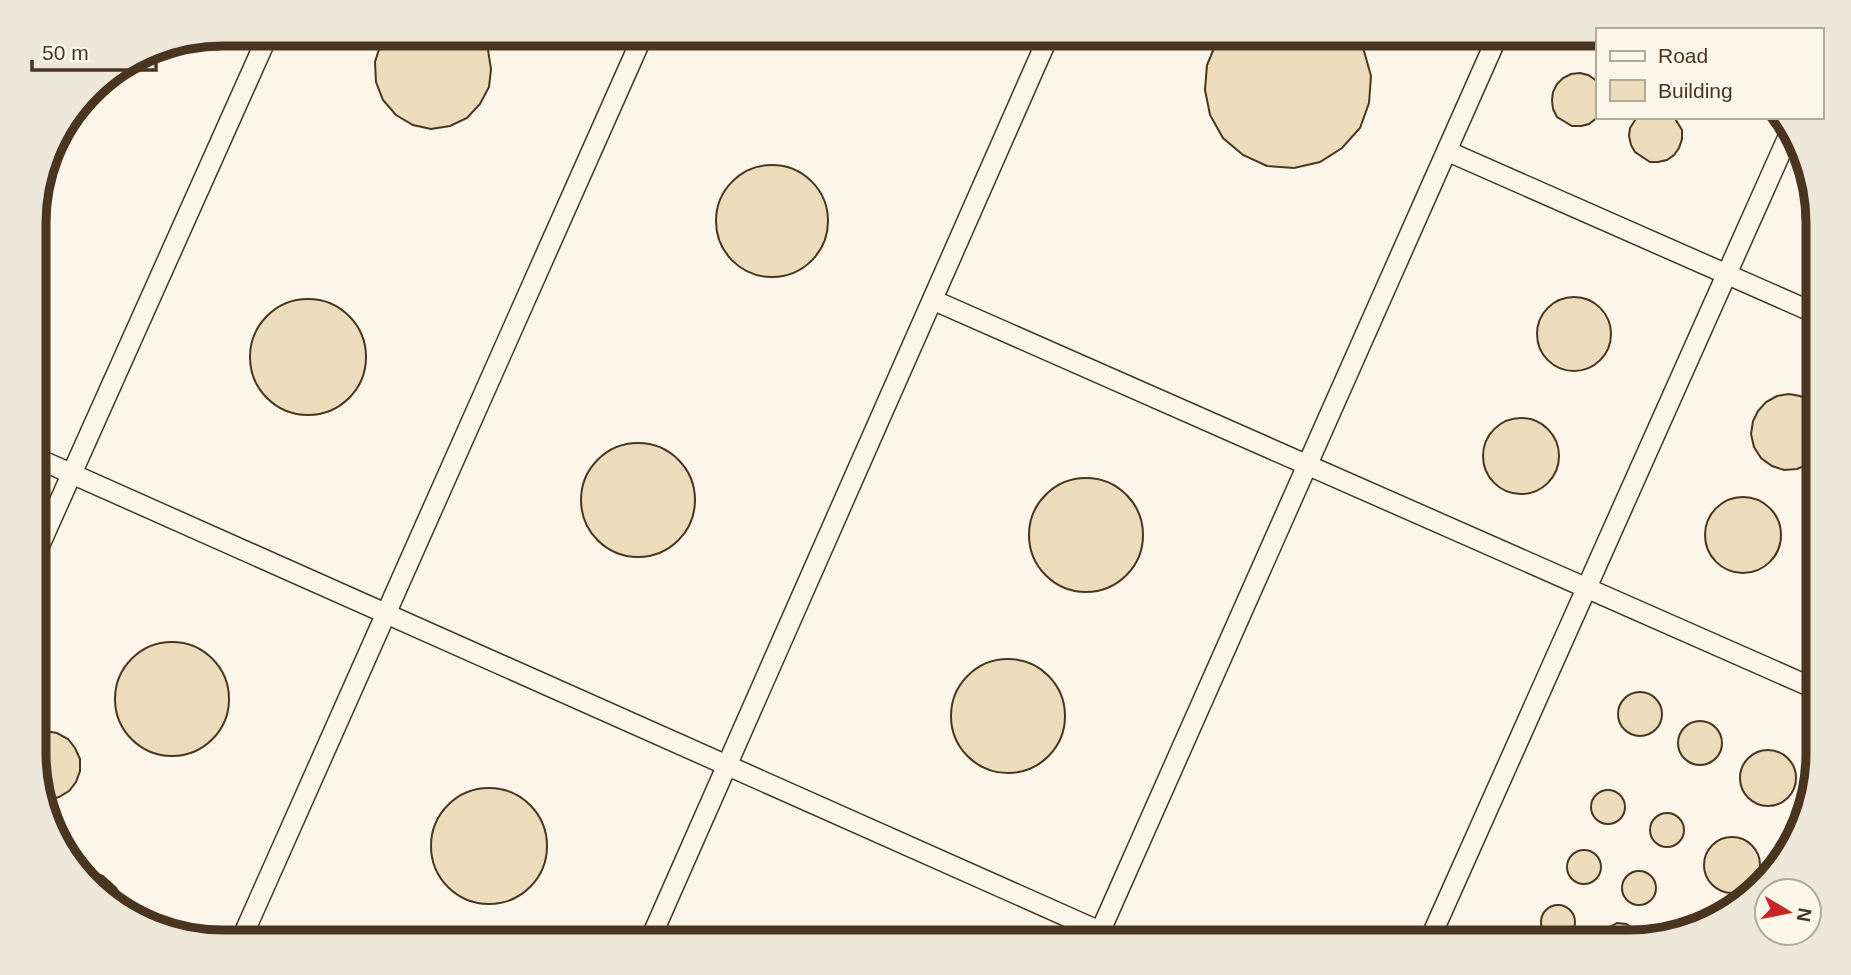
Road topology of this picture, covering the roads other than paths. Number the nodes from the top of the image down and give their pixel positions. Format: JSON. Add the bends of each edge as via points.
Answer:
{"nodes":[{"id":1,"x":263,"y":46,"type":"edge"},
{"id":2,"x":638,"y":46,"type":"edge"},
{"id":3,"x":1045,"y":46,"type":"edge"},
{"id":4,"x":1493,"y":46,"type":"edge"},
{"id":5,"x":1786,"y":142,"type":"edge"},
{"id":6,"x":1447,"y":151,"type":"junction"},
{"id":7,"x":1727,"y":274,"type":"junction"},
{"id":8,"x":933,"y":299,"type":"junction"},
{"id":9,"x":1806,"y":310,"type":"edge"},
{"id":10,"x":46,"y":462,"type":"edge"},
{"id":11,"x":1308,"y":465,"type":"junction"},
{"id":12,"x":72,"y":474,"type":"junction"},
{"id":13,"x":46,"y":531,"type":"edge"},
{"id":14,"x":1587,"y":588,"type":"junction"},
{"id":15,"x":386,"y":613,"type":"junction"},
{"id":16,"x":1806,"y":685,"type":"edge"},
{"id":17,"x":727,"y":765,"type":"junction"},
{"id":18,"x":1084,"y":929,"type":"edge"},
{"id":19,"x":1101,"y":929,"type":"edge"},
{"id":20,"x":1435,"y":929,"type":"edge"},
{"id":21,"x":245,"y":930,"type":"edge"},
{"id":22,"x":654,"y":930,"type":"edge"}],
"edges":[{"from":1,"to":12,"type":"lane"},
{"from":2,"to":15,"type":"lane"},
{"from":3,"to":8,"type":"lane"},
{"from":4,"to":6,"type":"lane"},
{"from":5,"to":7,"type":"lane"},
{"from":6,"to":7,"type":"lane"},
{"from":6,"to":11,"type":"lane"},
{"from":7,"to":9,"type":"lane"},
{"from":7,"to":14,"type":"lane"},
{"from":8,"to":11,"type":"lane"},
{"from":8,"to":17,"type":"lane"},
{"from":10,"to":12,"type":"lane"},
{"from":11,"to":14,"type":"lane"},
{"from":11,"to":19,"type":"lane"},
{"from":12,"to":13,"type":"lane"},
{"from":12,"to":15,"type":"lane"},
{"from":14,"to":16,"type":"lane"},
{"from":14,"to":20,"type":"lane"},
{"from":15,"to":17,"type":"lane"},
{"from":15,"to":21,"type":"lane"},
{"from":17,"to":18,"type":"lane"},
{"from":17,"to":22,"type":"lane"}]}
